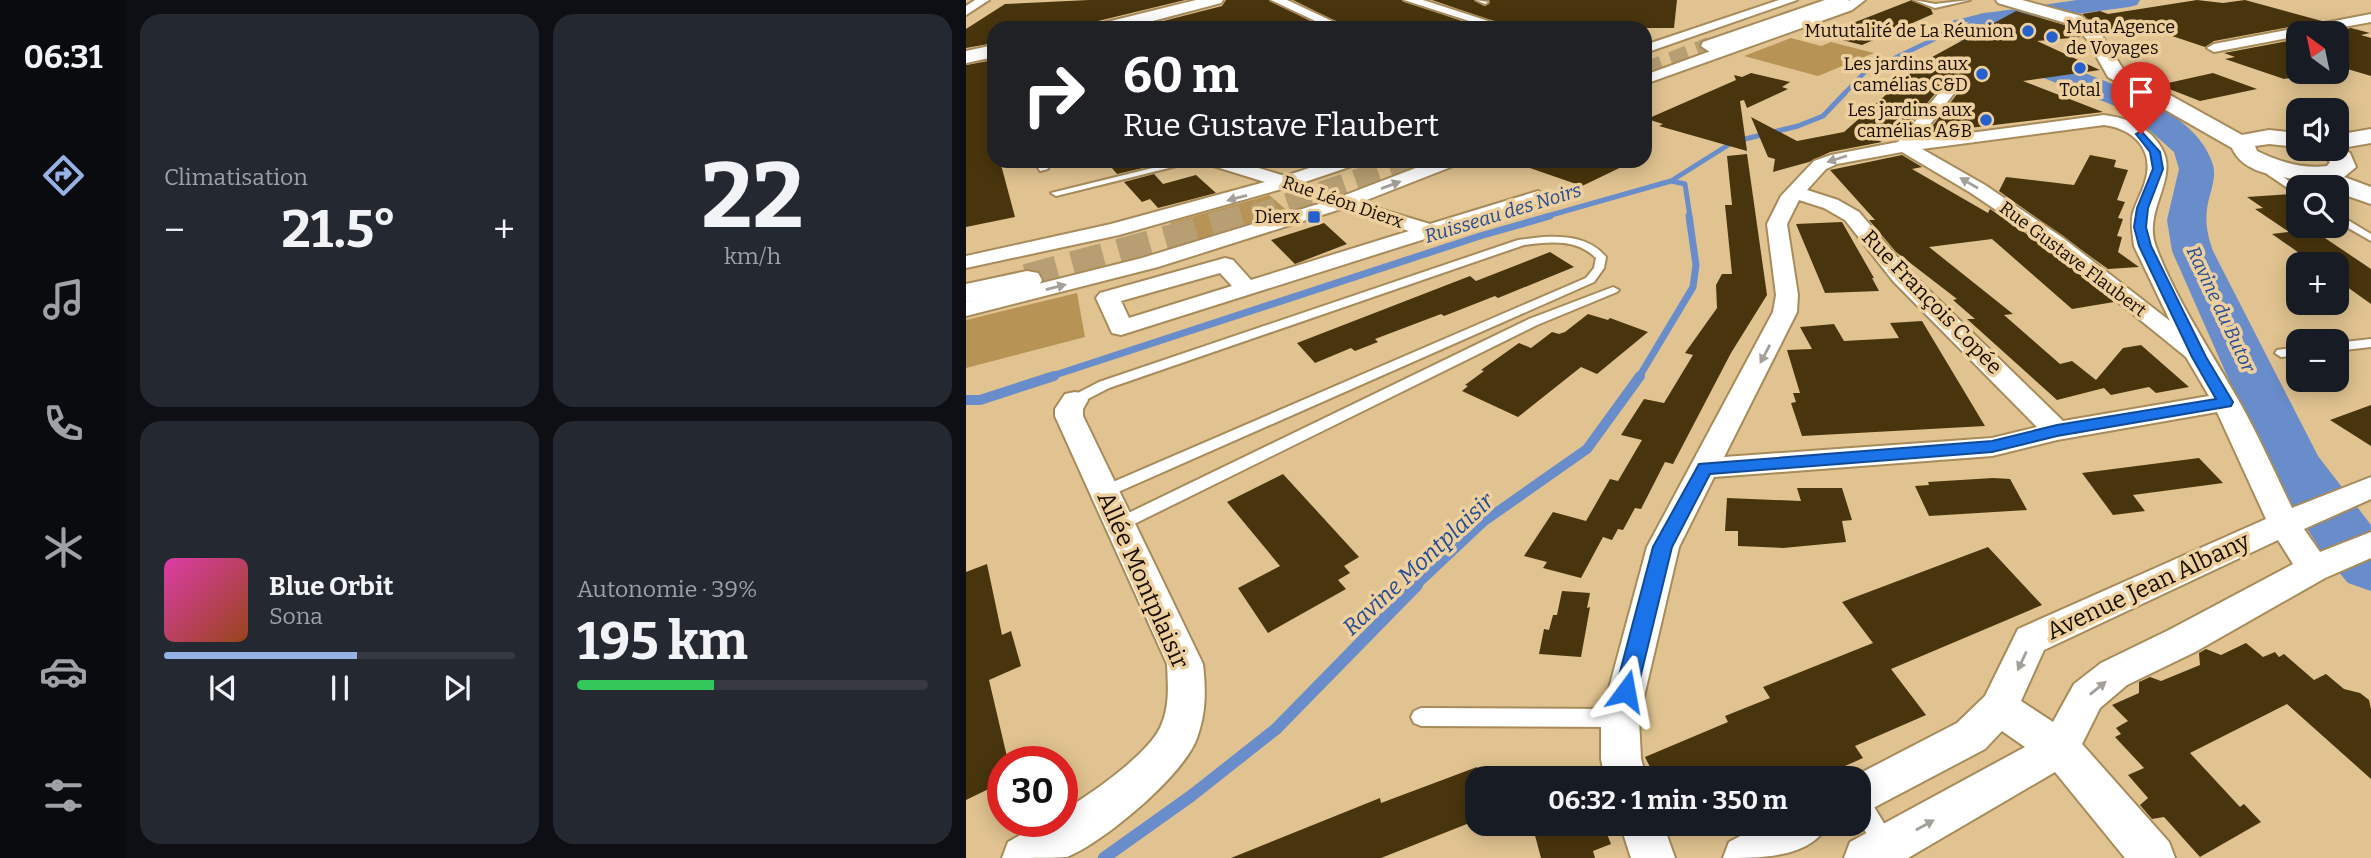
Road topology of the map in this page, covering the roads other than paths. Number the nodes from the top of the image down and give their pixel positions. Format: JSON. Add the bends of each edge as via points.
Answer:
{"nodes":[{"id":1,"x":983,"y":0,"type":"edge"},
{"id":2,"x":1215,"y":0,"type":"edge"},
{"id":3,"x":1277,"y":0,"type":"edge"},
{"id":4,"x":1410,"y":0,"type":"edge"},
{"id":5,"x":1791,"y":0,"type":"edge"},
{"id":6,"x":1812,"y":0,"type":"edge"},
{"id":7,"x":1841,"y":0,"type":"edge"},
{"id":8,"x":1859,"y":0,"type":"edge"},
{"id":9,"x":1917,"y":0,"type":"edge"},
{"id":10,"x":1967,"y":0,"type":"edge"},
{"id":11,"x":2014,"y":1,"type":"edge"},
{"id":12,"x":1191,"y":3,"type":"edge"},
{"id":13,"x":966,"y":11,"type":"edge"},
{"id":14,"x":2371,"y":18,"type":"edge"},
{"id":15,"x":1129,"y":21,"type":"edge"},
{"id":16,"x":1325,"y":21,"type":"edge"},
{"id":17,"x":1480,"y":21,"type":"edge"},
{"id":18,"x":1652,"y":47,"type":"edge"},
{"id":19,"x":2214,"y":48,"type":"dead end"},
{"id":20,"x":987,"y":52,"type":"edge"},
{"id":21,"x":966,"y":57,"type":"edge"},
{"id":22,"x":1652,"y":77,"type":"edge"},
{"id":23,"x":1955,"y":83,"type":"dead end"},
{"id":24,"x":2286,"y":140,"type":"edge"},
{"id":25,"x":2252,"y":141,"type":"junction"},
{"id":26,"x":1904,"y":146,"type":"junction"},
{"id":27,"x":2349,"y":160,"type":"edge"},
{"id":28,"x":2329,"y":161,"type":"edge"},
{"id":29,"x":1163,"y":168,"type":"edge"},
{"id":30,"x":1238,"y":168,"type":"edge"},
{"id":31,"x":1329,"y":168,"type":"edge"},
{"id":32,"x":1432,"y":168,"type":"edge"},
{"id":33,"x":2288,"y":175,"type":"edge"},
{"id":34,"x":2313,"y":175,"type":"edge"},
{"id":35,"x":1286,"y":183,"type":"junction"},
{"id":36,"x":2349,"y":191,"type":"edge"},
{"id":37,"x":1056,"y":193,"type":"dead end"},
{"id":38,"x":1796,"y":193,"type":"junction"},
{"id":39,"x":2367,"y":194,"type":"edge"},
{"id":40,"x":1538,"y":197,"type":"dead end"},
{"id":41,"x":1341,"y":203,"type":"junction"},
{"id":42,"x":2349,"y":224,"type":"edge"},
{"id":43,"x":1430,"y":232,"type":"junction"},
{"id":44,"x":2371,"y":238,"type":"edge"},
{"id":45,"x":966,"y":262,"type":"edge"},
{"id":46,"x":966,"y":279,"type":"edge"},
{"id":47,"x":1247,"y":289,"type":"junction"},
{"id":48,"x":1614,"y":290,"type":"dead end"},
{"id":49,"x":966,"y":293,"type":"edge"},
{"id":50,"x":966,"y":309,"type":"edge"},
{"id":51,"x":2371,"y":343,"type":"edge"},
{"id":52,"x":2349,"y":346,"type":"edge"},
{"id":53,"x":2286,"y":352,"type":"edge"},
{"id":54,"x":2281,"y":353,"type":"dead end"},
{"id":55,"x":2199,"y":357,"type":"junction"},
{"id":56,"x":1075,"y":400,"type":"joint"},
{"id":57,"x":2226,"y":402,"type":"junction"},
{"id":58,"x":2057,"y":430,"type":"junction"},
{"id":59,"x":1704,"y":468,"type":"junction"},
{"id":60,"x":2360,"y":491,"type":"edge"},
{"id":61,"x":1112,"y":508,"type":"junction"},
{"id":62,"x":2290,"y":522,"type":"junction"},
{"id":63,"x":2371,"y":544,"type":"edge"},
{"id":64,"x":2320,"y":566,"type":"junction"},
{"id":65,"x":1999,"y":708,"type":"junction"},
{"id":66,"x":1421,"y":717,"type":"dead end"},
{"id":67,"x":1620,"y":718,"type":"junction"},
{"id":68,"x":2060,"y":748,"type":"junction"},
{"id":69,"x":1623,"y":766,"type":"edge"},
{"id":70,"x":1871,"y":790,"type":"edge"},
{"id":71,"x":1871,"y":828,"type":"edge"},
{"id":72,"x":1645,"y":836,"type":"edge"},
{"id":73,"x":1785,"y":836,"type":"edge"},
{"id":74,"x":1882,"y":854,"type":"edge"},
{"id":75,"x":1024,"y":858,"type":"edge"},
{"id":76,"x":1653,"y":858,"type":"edge"},
{"id":77,"x":1745,"y":858,"type":"edge"},
{"id":78,"x":2152,"y":858,"type":"edge"}],
"edges":[{"from":1,"to":13,"type":"street"},
{"from":2,"to":12,"type":"street"},
{"from":3,"to":16,"type":"street"},
{"from":4,"to":17,"type":"street"},
{"from":5,"to":18,"type":"street"},
{"from":6,"to":7,"type":"street","via":[[1702,43]]},
{"from":8,"to":22,"type":"street"},
{"from":9,"to":10,"type":"lane","via":[[1936,6]]},
{"from":11,"to":25,"type":"street","via":[[2084,26],[2115,73],[2181,110]]},
{"from":12,"to":15,"type":"street"},
{"from":14,"to":19,"type":"street"},
{"from":20,"to":21,"type":"street"},
{"from":23,"to":26,"type":"street"},
{"from":24,"to":25,"type":"street"},
{"from":25,"to":33,"type":"street","via":[[2247,155]]},
{"from":26,"to":38,"type":"street","one_way":true,"via":[[1832,160],[1812,172]]},
{"from":55,"to":26,"type":"street","name":"Rue Gustave Flaubert","one_way":true,"via":[[2056,242]]},
{"from":26,"to":55,"type":"street","name":"Rue Gustave Flaubert","via":[[2104,120],[2133,128],[2155,152],[2158,169],[2143,208],[2140,227],[2145,246]]},
{"from":27,"to":39,"type":"street"},
{"from":28,"to":34,"type":"street"},
{"from":29,"to":37,"type":"lane"},
{"from":30,"to":35,"type":"street","name":"Rue Léon Dierx"},
{"from":31,"to":35,"type":"street"},
{"from":41,"to":32,"type":"street","one_way":true},
{"from":35,"to":41,"type":"street","name":"Rue Léon Dierx"},
{"from":35,"to":45,"type":"street","one_way":true,"via":[[1145,222]]},
{"from":36,"to":39,"type":"street"},
{"from":38,"to":58,"type":"street","name":"Rue François Copée","via":[[1852,216],[1901,275]]},
{"from":38,"to":59,"type":"street","one_way":true,"via":[[1777,224],[1787,295],[1785,312]]},
{"from":40,"to":43,"type":"street","name":"Rue Léon Dierx"},
{"from":41,"to":43,"type":"street","name":"Rue Léon Dierx"},
{"from":50,"to":41,"type":"street","one_way":true,"via":[[1178,256]]},
{"from":42,"to":44,"type":"lane"},
{"from":43,"to":47,"type":"street","name":"Rue Léon Dierx"},
{"from":46,"to":49,"type":"street","via":[[1026,274]]},
{"from":47,"to":47,"type":"street","name":"Rue Léon Dierx","via":[[1225,265],[1108,298],[1121,328]]},
{"from":48,"to":61,"type":"lane"},
{"from":51,"to":52,"type":"lane"},
{"from":53,"to":54,"type":"lane"},
{"from":55,"to":57,"type":"street","name":"Rue Gustave Flaubert"},
{"from":56,"to":61,"type":"street","name":"Allée Montplaisir","via":[[1069,416]]},
{"from":56,"to":61,"type":"lane","via":[[1104,385],[1522,242],[1576,242],[1593,247],[1601,257],[1590,281]]},
{"from":57,"to":58,"type":"street"},
{"from":57,"to":62,"type":"street","name":"Rue Gustave Flaubert"},
{"from":58,"to":59,"type":"street","via":[[1992,447]]},
{"from":59,"to":67,"type":"street","via":[[1663,547]]},
{"from":60,"to":62,"type":"street","name":"Avenue Jean Albany"},
{"from":61,"to":75,"type":"street","name":"Allée Montplaisir","via":[[1185,664],[1188,698],[1177,738],[1142,779],[1094,816]]},
{"from":62,"to":64,"type":"street","name":"Rue Gustave Flaubert"},
{"from":62,"to":65,"type":"street","name":"Avenue Jean Albany","one_way":true,"via":[[2031,640]]},
{"from":63,"to":64,"type":"street"},
{"from":68,"to":64,"type":"street","one_way":true,"via":[[2087,696],[2114,674]]},
{"from":65,"to":68,"type":"street"},
{"from":65,"to":70,"type":"street","name":"Avenue Jean Albany","via":[[1971,736]]},
{"from":66,"to":67,"type":"lane"},
{"from":67,"to":69,"type":"street"},
{"from":74,"to":68,"type":"street","one_way":true},
{"from":68,"to":78,"type":"street"},
{"from":71,"to":74,"type":"lane"},
{"from":72,"to":76,"type":"street"},
{"from":73,"to":77,"type":"street"}]}
